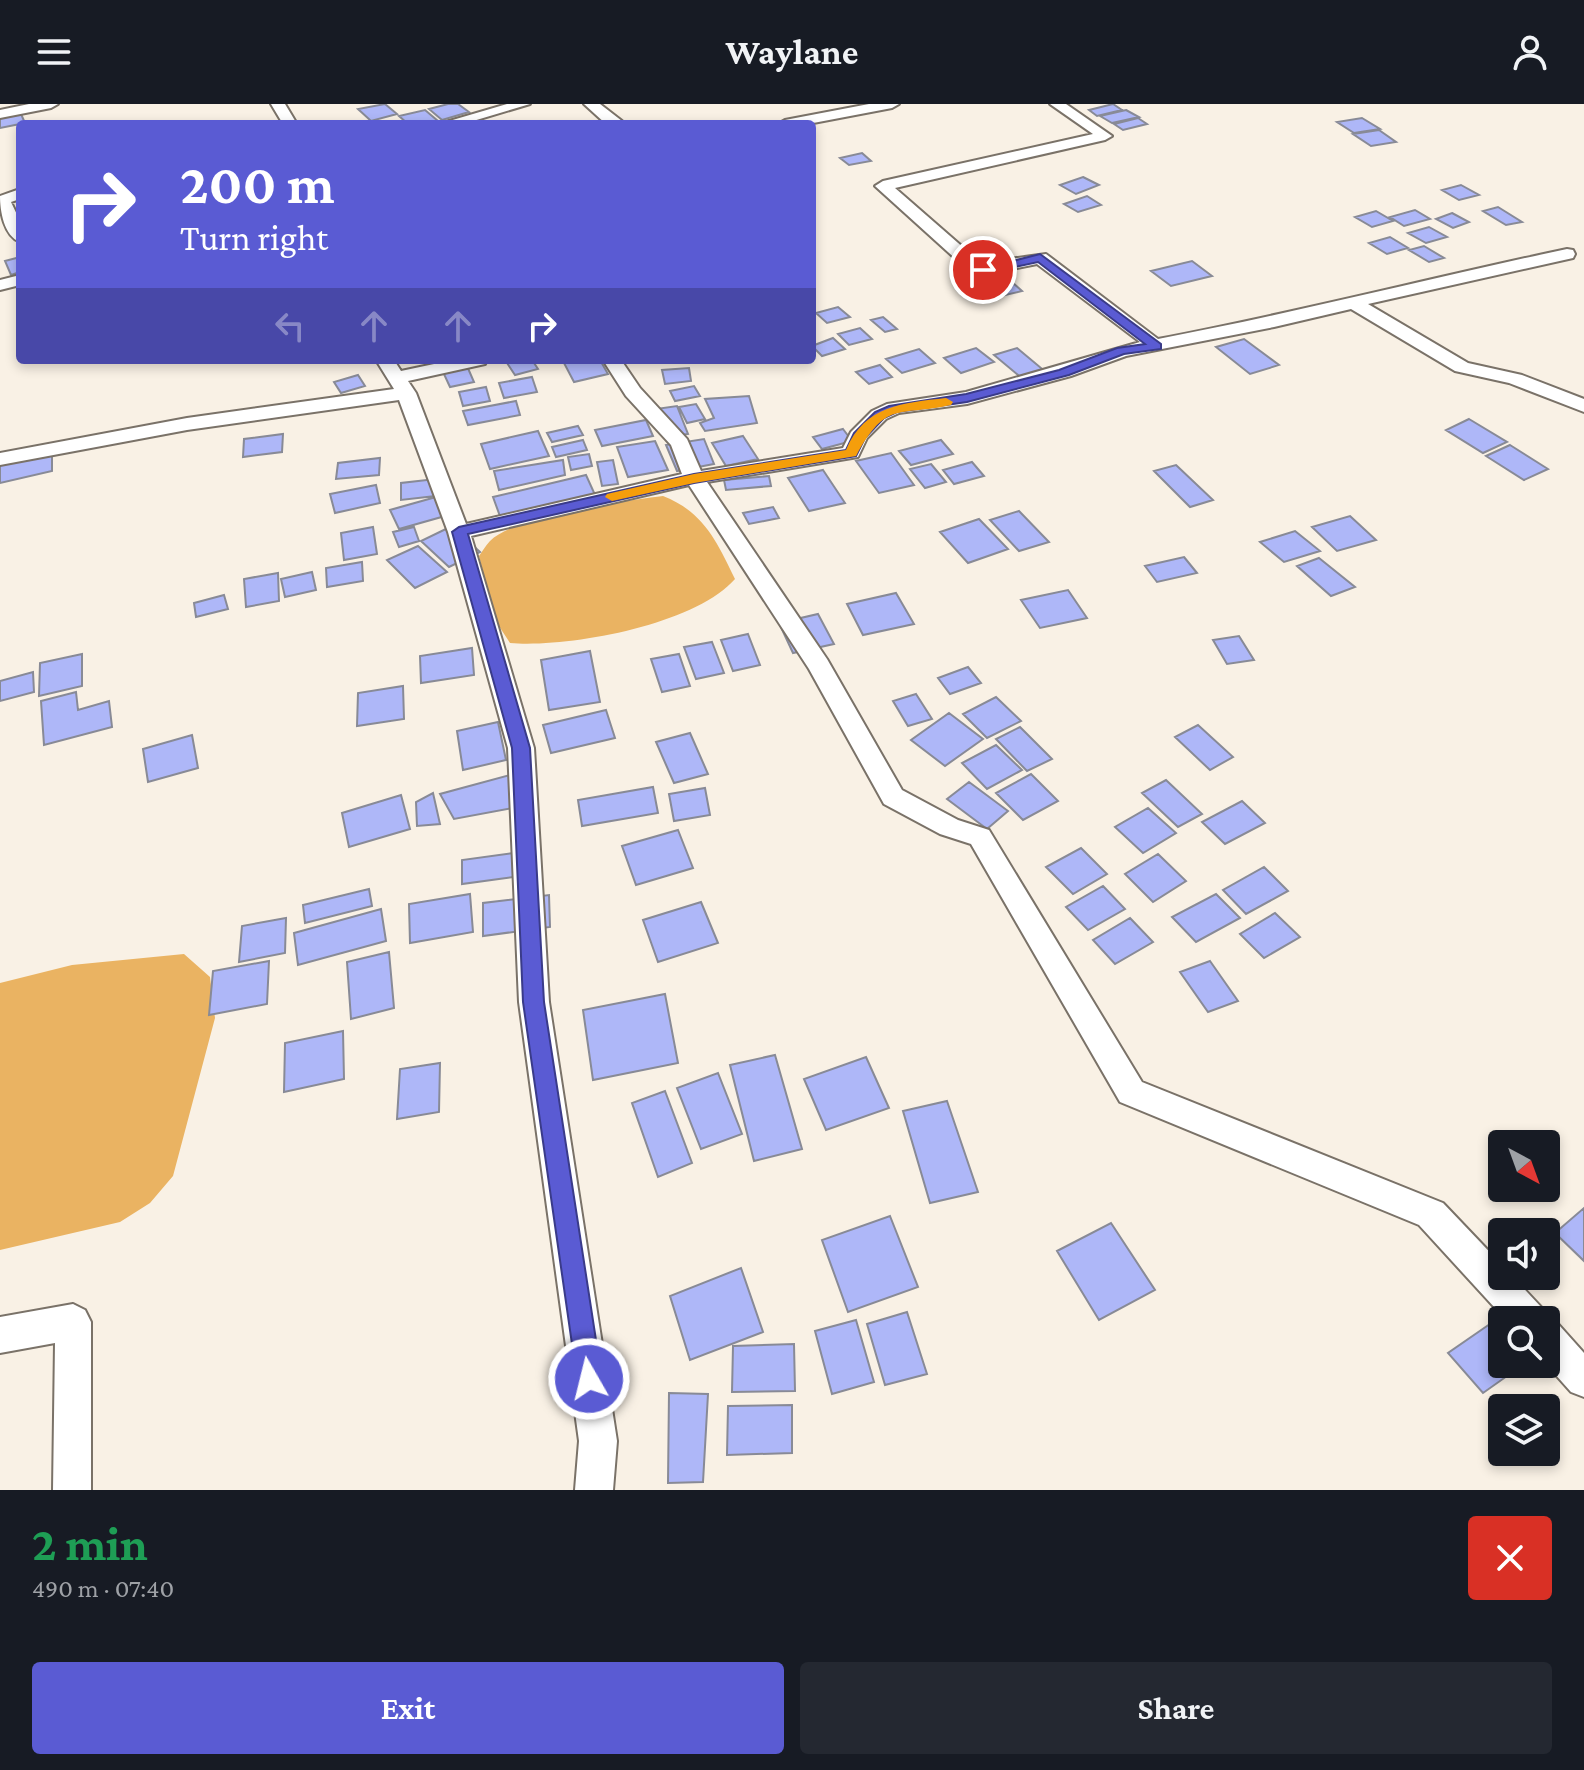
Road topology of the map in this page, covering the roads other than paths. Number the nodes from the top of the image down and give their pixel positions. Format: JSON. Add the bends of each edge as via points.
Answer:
{"nodes":[{"id":1,"x":51,"y":104,"type":"edge"},
{"id":2,"x":523,"y":104,"type":"edge"},
{"id":3,"x":591,"y":104,"type":"edge"},
{"id":4,"x":892,"y":104,"type":"edge"},
{"id":5,"x":1057,"y":104,"type":"edge"},
{"id":6,"x":30,"y":108,"type":"junction"},
{"id":7,"x":0,"y":114,"type":"edge"},
{"id":8,"x":35,"y":120,"type":"edge"},
{"id":9,"x":461,"y":120,"type":"edge"},
{"id":10,"x":614,"y":120,"type":"edge"},
{"id":11,"x":806,"y":120,"type":"edge"},
{"id":12,"x":16,"y":195,"type":"edge"},
{"id":13,"x":16,"y":229,"type":"edge"},
{"id":14,"x":1567,"y":254,"type":"dead end"},
{"id":15,"x":1352,"y":302,"type":"junction"},
{"id":16,"x":1156,"y":346,"type":"junction"},
{"id":17,"x":458,"y":364,"type":"edge"},
{"id":18,"x":615,"y":364,"type":"edge"},
{"id":19,"x":395,"y":377,"type":"edge"},
{"id":20,"x":1584,"y":406,"type":"edge"},
{"id":21,"x":0,"y":459,"type":"edge"},
{"id":22,"x":694,"y":478,"type":"junction"},
{"id":23,"x":459,"y":532,"type":"junction"},
{"id":24,"x":1517,"y":1306,"type":"edge"},
{"id":25,"x":0,"y":1335,"type":"edge"},
{"id":26,"x":1560,"y":1353,"type":"edge"},
{"id":27,"x":1584,"y":1379,"type":"edge"},
{"id":28,"x":72,"y":1490,"type":"edge"},
{"id":29,"x":594,"y":1490,"type":"edge"}],
"edges":[{"from":1,"to":6,"type":"street"},
{"from":2,"to":9,"type":"street"},
{"from":3,"to":10,"type":"street"},
{"from":4,"to":11,"type":"street"},
{"from":5,"to":16,"type":"street","via":[[1105,136],[883,186],[975,267],[983,270],[1040,258]]},
{"from":6,"to":7,"type":"street"},
{"from":6,"to":8,"type":"street"},
{"from":12,"to":13,"type":"street","via":[[2,200]]},
{"from":14,"to":15,"type":"street"},
{"from":15,"to":16,"type":"street"},
{"from":15,"to":20,"type":"street","via":[[1462,367],[1515,379]]},
{"from":16,"to":22,"type":"street","via":[[1122,351],[967,398],[894,408],[858,436],[851,453]]},
{"from":17,"to":19,"type":"street"},
{"from":18,"to":22,"type":"street","via":[[680,443]]},
{"from":19,"to":21,"type":"street"},
{"from":19,"to":23,"type":"street"},
{"from":22,"to":23,"type":"street"},
{"from":22,"to":24,"type":"street","via":[[819,665],[893,797],[980,837],[1131,1092],[1431,1214]]},
{"from":23,"to":29,"type":"street","via":[[521,748],[534,1002],[598,1441]]},
{"from":25,"to":28,"type":"street","via":[[73,1322]]},
{"from":26,"to":27,"type":"street"}]}
